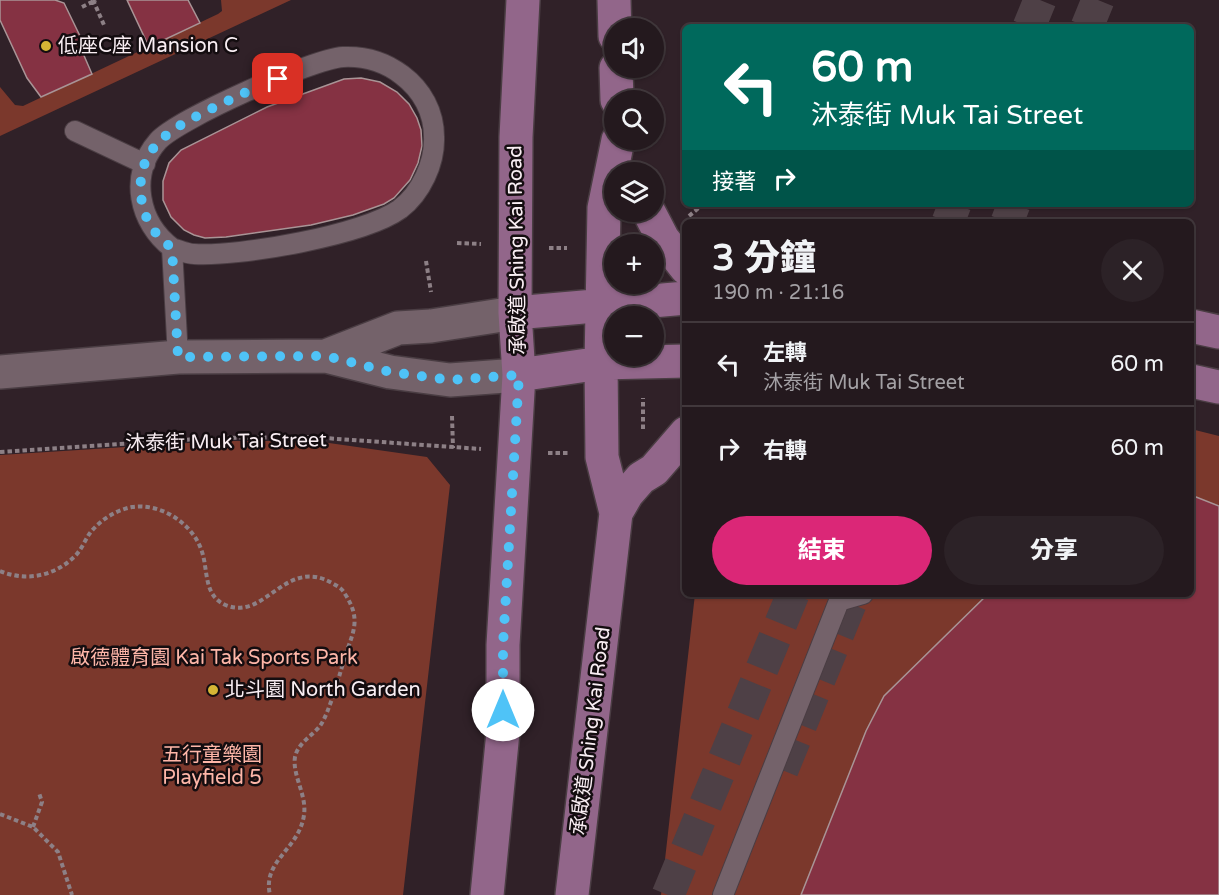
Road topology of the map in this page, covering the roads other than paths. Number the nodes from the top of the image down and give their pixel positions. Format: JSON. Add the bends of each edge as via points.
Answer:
{"nodes":[{"id":1,"x":523,"y":0,"type":"edge"},
{"id":2,"x":614,"y":0,"type":"edge"},
{"id":3,"x":614,"y":18,"type":"edge"},
{"id":4,"x":75,"y":131,"type":"dead end"},
{"id":5,"x":617,"y":150,"type":"edge"},
{"id":6,"x":145,"y":164,"type":"junction"},
{"id":7,"x":654,"y":222,"type":"edge"},
{"id":8,"x":172,"y":248,"type":"junction"},
{"id":9,"x":682,"y":263,"type":"edge"},
{"id":10,"x":682,"y":298,"type":"edge"},
{"id":11,"x":602,"y":304,"type":"junction"},
{"id":12,"x":515,"y":313,"type":"junction"},
{"id":13,"x":1194,"y":327,"type":"edge"},
{"id":14,"x":1219,"y":332,"type":"edge"},
{"id":15,"x":326,"y":356,"type":"junction"},
{"id":16,"x":178,"y":357,"type":"junction"},
{"id":17,"x":682,"y":361,"type":"edge"},
{"id":18,"x":601,"y":363,"type":"junction"},
{"id":19,"x":0,"y":372,"type":"edge"},
{"id":20,"x":519,"y":375,"type":"junction"},
{"id":21,"x":1194,"y":382,"type":"edge"},
{"id":22,"x":1219,"y":387,"type":"edge"},
{"id":23,"x":682,"y":438,"type":"edge"},
{"id":24,"x":616,"y":513,"type":"junction"},
{"id":25,"x":853,"y":597,"type":"edge"},
{"id":26,"x":488,"y":895,"type":"edge"},
{"id":27,"x":572,"y":895,"type":"edge"},
{"id":28,"x":723,"y":895,"type":"edge"}],
"edges":[{"from":1,"to":12,"type":"main road","name":"承啟道 Shing Kai Road","via":[[516,137]]},
{"from":2,"to":3,"type":"main road"},
{"from":4,"to":6,"type":"lane"},
{"from":5,"to":11,"type":"main road","name":"承啟道 Shing Kai Road","via":[[604,208]]},
{"from":6,"to":8,"type":"lane","via":[[141,177],[142,205],[153,229]]},
{"from":6,"to":8,"type":"lane","via":[[158,141],[186,122],[258,86],[340,57],[386,65],[412,84],[429,110],[435,141],[428,171],[412,197],[383,219],[327,236],[260,249],[192,254]]},
{"from":7,"to":9,"type":"main road"},
{"from":8,"to":16,"type":"lane"},
{"from":10,"to":11,"type":"main road"},
{"from":11,"to":12,"type":"main road"},
{"from":11,"to":18,"type":"main road","name":"承啟道 Shing Kai Road"},
{"from":12,"to":15,"type":"street","via":[[398,328]]},
{"from":12,"to":20,"type":"main road","name":"承啟道 Shing Kai Road"},
{"from":13,"to":14,"type":"main road"},
{"from":15,"to":16,"type":"street"},
{"from":15,"to":20,"type":"street","via":[[390,372],[450,380]]},
{"from":16,"to":19,"type":"street"},
{"from":17,"to":18,"type":"main road"},
{"from":18,"to":20,"type":"main road"},
{"from":18,"to":24,"type":"main road","name":"承啟道 Shing Kai Road","via":[[602,457]]},
{"from":20,"to":26,"type":"main road","name":"承啟道 Shing Kai Road","via":[[503,645],[503,732]]},
{"from":21,"to":22,"type":"main road"},
{"from":23,"to":24,"type":"main road","via":[[654,470],[641,478]]},
{"from":24,"to":27,"type":"main road","name":"承啟道 Shing Kai Road"},
{"from":25,"to":28,"type":"lane","via":[[839,601]]}]}
